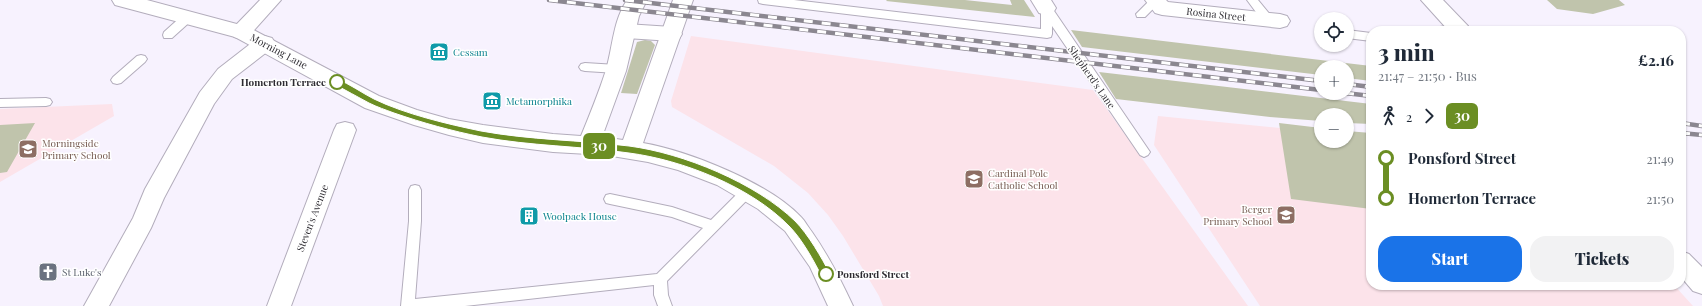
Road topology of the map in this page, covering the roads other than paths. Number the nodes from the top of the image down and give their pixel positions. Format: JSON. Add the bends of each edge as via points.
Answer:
{"nodes":[{"id":1,"x":122,"y":0,"type":"edge"},
{"id":2,"x":271,"y":0,"type":"edge"},
{"id":3,"x":637,"y":0,"type":"edge"},
{"id":4,"x":683,"y":0,"type":"edge"},
{"id":5,"x":763,"y":0,"type":"edge"},
{"id":6,"x":1156,"y":0,"type":"edge"},
{"id":7,"x":1252,"y":0,"type":"edge"},
{"id":8,"x":1431,"y":0,"type":"edge"},
{"id":9,"x":1044,"y":4,"type":"edge"},
{"id":10,"x":1141,"y":14,"type":"dead end"},
{"id":11,"x":188,"y":17,"type":"junction"},
{"id":12,"x":1274,"y":21,"type":"joint"},
{"id":13,"x":1456,"y":26,"type":"edge"},
{"id":14,"x":626,"y":31,"type":"junction"},
{"id":15,"x":242,"y":32,"type":"junction"},
{"id":16,"x":672,"y":34,"type":"junction"},
{"id":17,"x":168,"y":35,"type":"dead end"},
{"id":18,"x":1354,"y":35,"type":"edge"},
{"id":19,"x":1366,"y":36,"type":"edge"},
{"id":20,"x":265,"y":43,"type":"junction"},
{"id":21,"x":141,"y":59,"type":"dead end"},
{"id":22,"x":585,"y":67,"type":"dead end"},
{"id":23,"x":617,"y":69,"type":"junction"},
{"id":24,"x":117,"y":80,"type":"dead end"},
{"id":25,"x":46,"y":102,"type":"dead end"},
{"id":26,"x":0,"y":103,"type":"edge"},
{"id":27,"x":345,"y":130,"type":"dead end"},
{"id":28,"x":588,"y":145,"type":"junction"},
{"id":29,"x":630,"y":150,"type":"junction"},
{"id":30,"x":1144,"y":152,"type":"dead end"},
{"id":31,"x":414,"y":190,"type":"dead end"},
{"id":32,"x":748,"y":191,"type":"junction"},
{"id":33,"x":610,"y":199,"type":"dead end"},
{"id":34,"x":713,"y":226,"type":"junction"},
{"id":35,"x":1686,"y":266,"type":"edge"},
{"id":36,"x":660,"y":279,"type":"junction"},
{"id":37,"x":1702,"y":283,"type":"edge"},
{"id":38,"x":96,"y":306,"type":"edge"},
{"id":39,"x":279,"y":306,"type":"edge"},
{"id":40,"x":409,"y":306,"type":"edge"},
{"id":41,"x":665,"y":306,"type":"edge"},
{"id":42,"x":841,"y":306,"type":"edge"}],
"edges":[{"from":1,"to":11,"type":"main road","name":"Morning Lane"},
{"from":2,"to":15,"type":"main road"},
{"from":3,"to":14,"type":"main road"},
{"from":4,"to":16,"type":"main road"},
{"from":5,"to":9,"type":"lane","via":[[1047,34]]},
{"from":6,"to":10,"type":"lane"},
{"from":6,"to":12,"type":"main road","name":"Rosina Street","via":[[1162,8]]},
{"from":7,"to":12,"type":"lane"},
{"from":8,"to":13,"type":"main road"},
{"from":9,"to":30,"type":"lane","name":"Shepherd's Lane"},
{"from":11,"to":15,"type":"main road","name":"Morning Lane"},
{"from":11,"to":17,"type":"lane"},
{"from":14,"to":16,"type":"main road"},
{"from":14,"to":23,"type":"main road"},
{"from":15,"to":20,"type":"main road","name":"Morning Lane"},
{"from":16,"to":29,"type":"main road"},
{"from":18,"to":19,"type":"lane"},
{"from":20,"to":28,"type":"main road","name":"Morning Lane","via":[[372,102],[414,117],[483,134]]},
{"from":20,"to":38,"type":"main road","via":[[225,74],[207,98]]},
{"from":21,"to":24,"type":"lane"},
{"from":22,"to":23,"type":"lane"},
{"from":23,"to":28,"type":"main road"},
{"from":25,"to":26,"type":"lane"},
{"from":27,"to":39,"type":"main road","name":"Steven's Avenue"},
{"from":28,"to":29,"type":"main road","name":"Morning Lane"},
{"from":29,"to":32,"type":"main road","name":"Morning Lane","via":[[666,157],[697,167]]},
{"from":31,"to":40,"type":"lane","via":[[415,221]]},
{"from":32,"to":34,"type":"lane"},
{"from":32,"to":42,"type":"main road","name":"Morning Lane","via":[[793,224],[818,260]]},
{"from":33,"to":34,"type":"lane","via":[[672,212]]},
{"from":34,"to":36,"type":"lane"},
{"from":35,"to":37,"type":"main road"},
{"from":36,"to":40,"type":"lane"},
{"from":36,"to":41,"type":"lane"}]}
